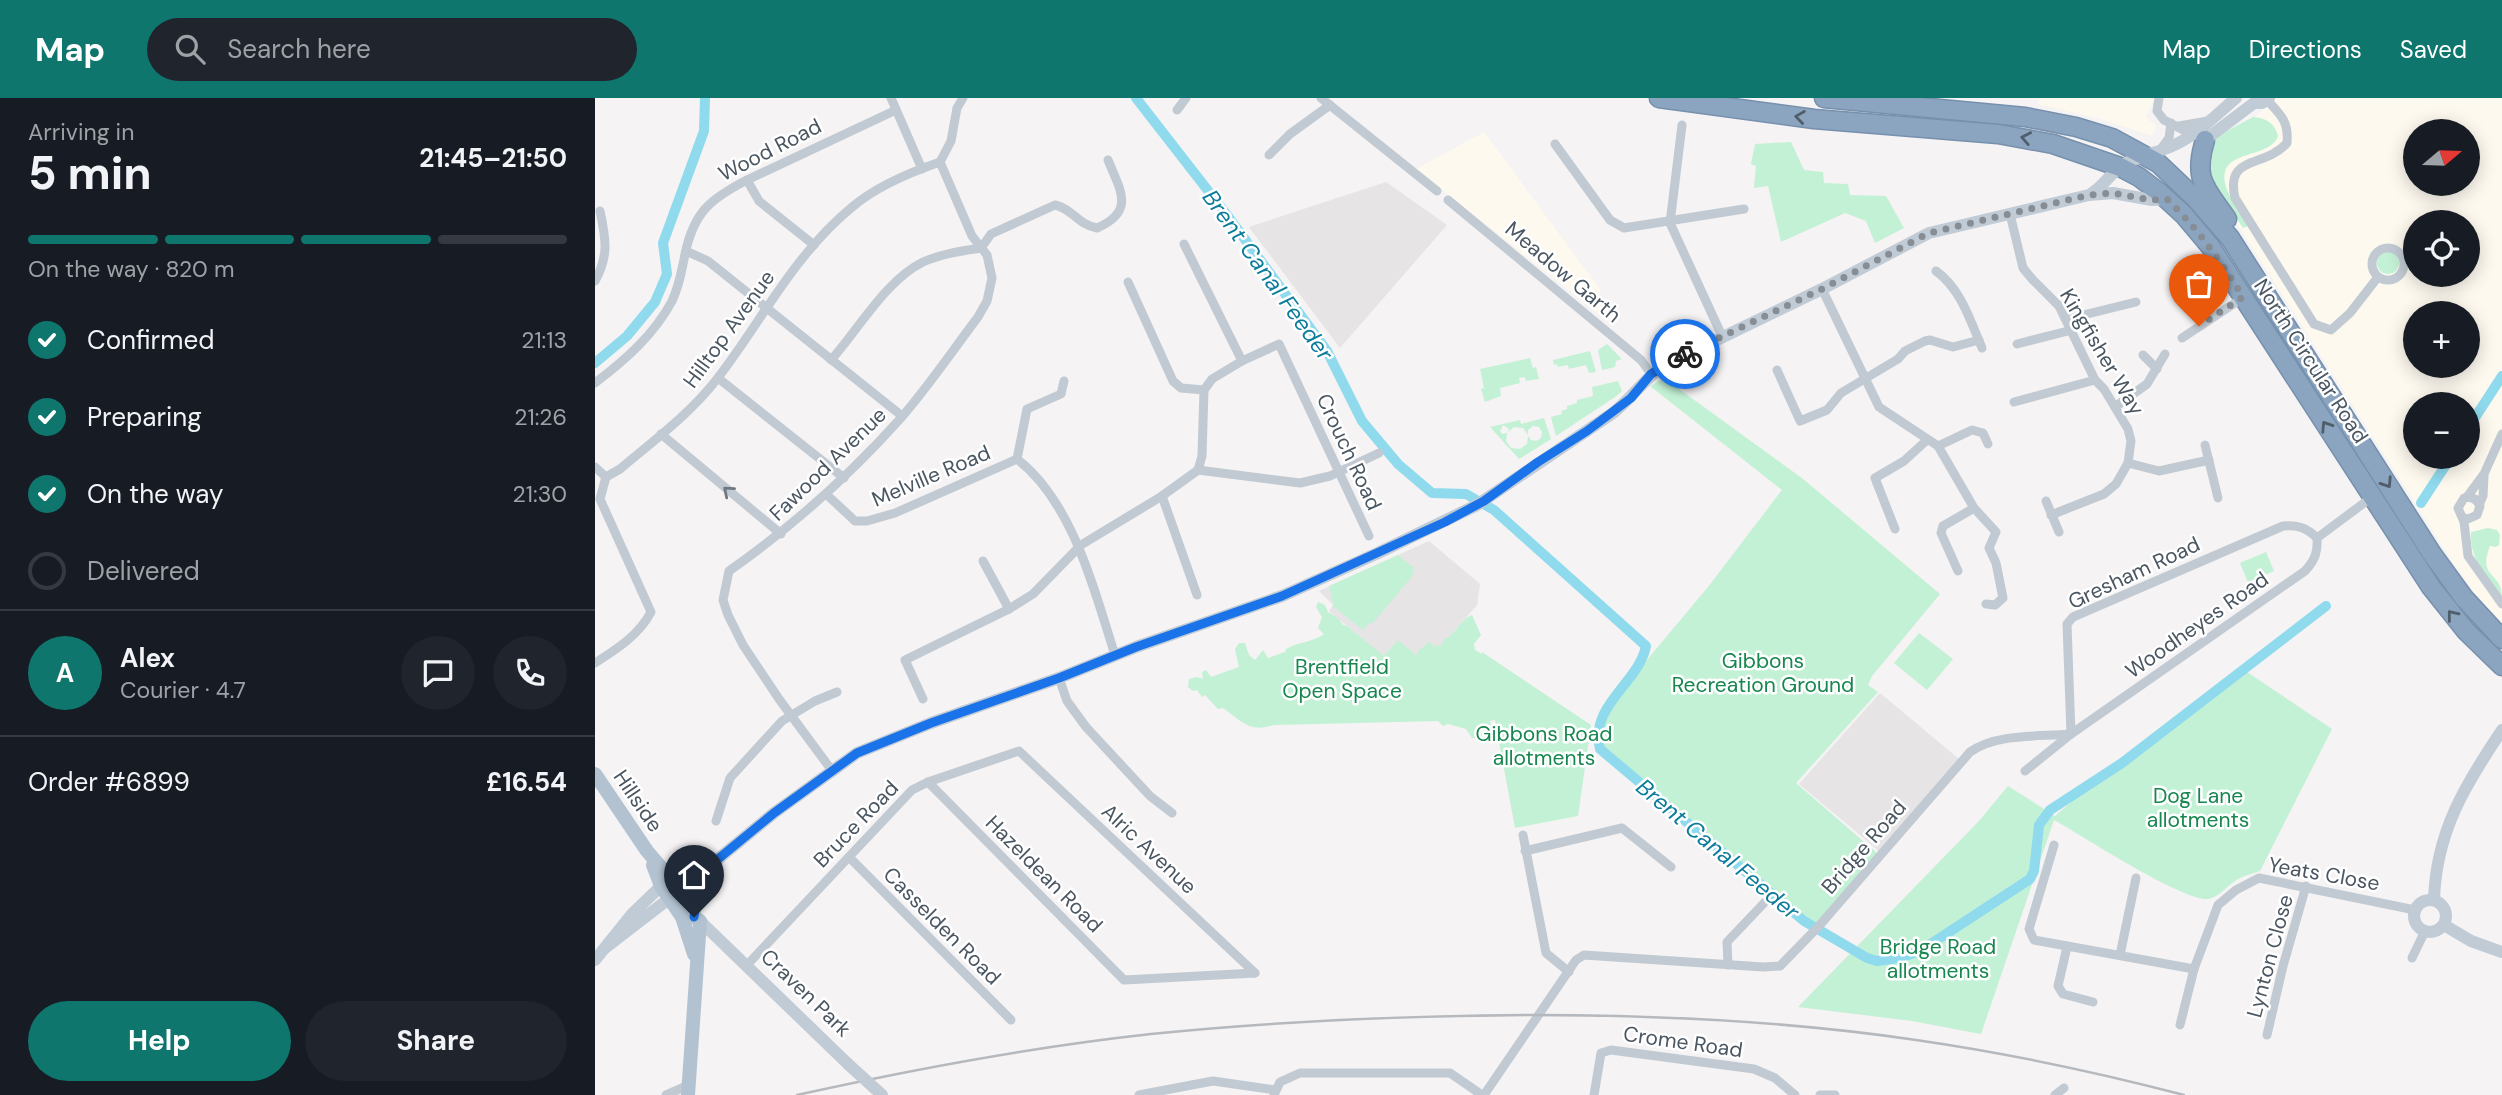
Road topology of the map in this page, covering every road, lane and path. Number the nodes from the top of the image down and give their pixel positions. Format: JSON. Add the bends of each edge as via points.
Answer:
{"nodes":[{"id":1,"x":891,"y":98,"type":"edge"},
{"id":2,"x":963,"y":98,"type":"edge"},
{"id":3,"x":1186,"y":98,"type":"edge"},
{"id":4,"x":1321,"y":98,"type":"edge"},
{"id":5,"x":1659,"y":98,"type":"edge"},
{"id":6,"x":1824,"y":98,"type":"edge"},
{"id":7,"x":2159,"y":98,"type":"edge"},
{"id":8,"x":2236,"y":98,"type":"edge"},
{"id":9,"x":2268,"y":99,"type":"edge"},
{"id":10,"x":2250,"y":100,"type":"edge"},
{"id":11,"x":1330,"y":105,"type":"junction"},
{"id":12,"x":896,"y":110,"type":"junction"},
{"id":13,"x":1177,"y":110,"type":"dead end"},
{"id":14,"x":1682,"y":125,"type":"dead end"},
{"id":15,"x":2175,"y":125,"type":"junction"},
{"id":16,"x":2204,"y":132,"type":"junction"},
{"id":17,"x":1555,"y":144,"type":"dead end"},
{"id":18,"x":2153,"y":152,"type":"junction"},
{"id":19,"x":1269,"y":155,"type":"dead end"},
{"id":20,"x":1108,"y":160,"type":"dead end"},
{"id":21,"x":940,"y":162,"type":"junction"},
{"id":22,"x":2120,"y":167,"type":"junction"},
{"id":23,"x":922,"y":169,"type":"junction"},
{"id":24,"x":747,"y":180,"type":"junction"},
{"id":25,"x":1437,"y":191,"type":"dead end"},
{"id":26,"x":2089,"y":195,"type":"junction"},
{"id":27,"x":2167,"y":199,"type":"junction"},
{"id":28,"x":1448,"y":200,"type":"dead end"},
{"id":29,"x":1744,"y":209,"type":"dead end"},
{"id":30,"x":600,"y":211,"type":"dead end"},
{"id":31,"x":2010,"y":214,"type":"junction"},
{"id":32,"x":1670,"y":223,"type":"junction"},
{"id":33,"x":1184,"y":244,"type":"dead end"},
{"id":34,"x":814,"y":245,"type":"junction"},
{"id":35,"x":981,"y":248,"type":"junction"},
{"id":36,"x":686,"y":251,"type":"junction"},
{"id":37,"x":2245,"y":260,"type":"junction"},
{"id":38,"x":1936,"y":271,"type":"dead end"},
{"id":39,"x":2378,"y":277,"type":"dead end"},
{"id":40,"x":595,"y":282,"type":"edge"},
{"id":41,"x":1128,"y":282,"type":"dead end"},
{"id":42,"x":1822,"y":289,"type":"junction"},
{"id":43,"x":2243,"y":297,"type":"junction"},
{"id":44,"x":2136,"y":302,"type":"dead end"},
{"id":45,"x":766,"y":307,"type":"junction"},
{"id":46,"x":2067,"y":320,"type":"junction"},
{"id":47,"x":2072,"y":330,"type":"junction"},
{"id":48,"x":1722,"y":336,"type":"junction"},
{"id":49,"x":2182,"y":338,"type":"dead end"},
{"id":50,"x":2017,"y":344,"type":"dead end"},
{"id":51,"x":2165,"y":354,"type":"dead end"},
{"id":52,"x":2143,"y":355,"type":"dead end"},
{"id":53,"x":831,"y":360,"type":"junction"},
{"id":54,"x":1242,"y":361,"type":"junction"},
{"id":55,"x":2157,"y":369,"type":"junction"},
{"id":56,"x":1777,"y":370,"type":"dead end"},
{"id":57,"x":1651,"y":374,"type":"junction"},
{"id":58,"x":718,"y":378,"type":"junction"},
{"id":59,"x":1866,"y":380,"type":"junction"},
{"id":60,"x":2095,"y":380,"type":"junction"},
{"id":61,"x":1064,"y":382,"type":"dead end"},
{"id":62,"x":595,"y":383,"type":"edge"},
{"id":63,"x":1204,"y":390,"type":"junction"},
{"id":64,"x":2014,"y":402,"type":"dead end"},
{"id":65,"x":2115,"y":407,"type":"junction"},
{"id":66,"x":902,"y":416,"type":"junction"},
{"id":67,"x":661,"y":434,"type":"junction"},
{"id":68,"x":2502,"y":434,"type":"edge"},
{"id":69,"x":1927,"y":440,"type":"junction"},
{"id":70,"x":1988,"y":444,"type":"dead end"},
{"id":71,"x":2205,"y":445,"type":"dead end"},
{"id":72,"x":1938,"y":446,"type":"junction"},
{"id":73,"x":1379,"y":453,"type":"dead end"},
{"id":74,"x":1017,"y":459,"type":"junction"},
{"id":75,"x":2209,"y":460,"type":"junction"},
{"id":76,"x":2128,"y":463,"type":"junction"},
{"id":77,"x":595,"y":467,"type":"edge"},
{"id":78,"x":1198,"y":470,"type":"junction"},
{"id":79,"x":1339,"y":471,"type":"junction"},
{"id":80,"x":2484,"y":474,"type":"junction"},
{"id":81,"x":606,"y":477,"type":"junction"},
{"id":82,"x":844,"y":478,"type":"junction"},
{"id":83,"x":827,"y":494,"type":"junction"},
{"id":84,"x":1162,"y":496,"type":"junction"},
{"id":85,"x":2372,"y":497,"type":"junction"},
{"id":86,"x":2467,"y":497,"type":"junction"},
{"id":87,"x":2218,"y":498,"type":"dead end"},
{"id":88,"x":2046,"y":501,"type":"dead end"},
{"id":89,"x":2479,"y":505,"type":"junction"},
{"id":90,"x":1974,"y":508,"type":"junction"},
{"id":91,"x":2051,"y":515,"type":"junction"},
{"id":92,"x":2462,"y":517,"type":"junction"},
{"id":93,"x":1895,"y":529,"type":"dead end"},
{"id":94,"x":2059,"y":532,"type":"dead end"},
{"id":95,"x":781,"y":534,"type":"junction"},
{"id":96,"x":1369,"y":536,"type":"dead end"},
{"id":97,"x":2317,"y":538,"type":"junction"},
{"id":98,"x":1078,"y":549,"type":"junction"},
{"id":99,"x":983,"y":561,"type":"dead end"},
{"id":100,"x":1958,"y":570,"type":"dead end"},
{"id":101,"x":1197,"y":595,"type":"dead end"},
{"id":102,"x":1986,"y":604,"type":"dead end"},
{"id":103,"x":2502,"y":604,"type":"edge"},
{"id":104,"x":1009,"y":609,"type":"junction"},
{"id":105,"x":2502,"y":639,"type":"edge"},
{"id":106,"x":1115,"y":655,"type":"junction"},
{"id":107,"x":595,"y":663,"type":"edge"},
{"id":108,"x":2501,"y":667,"type":"edge"},
{"id":109,"x":1059,"y":678,"type":"junction"},
{"id":110,"x":837,"y":692,"type":"dead end"},
{"id":111,"x":923,"y":699,"type":"dead end"},
{"id":112,"x":792,"y":715,"type":"junction"},
{"id":113,"x":2502,"y":730,"type":"edge"},
{"id":114,"x":2071,"y":734,"type":"junction"},
{"id":115,"x":1019,"y":751,"type":"joint"},
{"id":116,"x":2025,"y":771,"type":"dead end"},
{"id":117,"x":833,"y":772,"type":"junction"},
{"id":118,"x":595,"y":774,"type":"edge"},
{"id":119,"x":928,"y":782,"type":"junction"},
{"id":120,"x":1172,"y":813,"type":"dead end"},
{"id":121,"x":716,"y":821,"type":"dead end"},
{"id":122,"x":1523,"y":835,"type":"dead end"},
{"id":123,"x":741,"y":840,"type":"junction"},
{"id":124,"x":2054,"y":845,"type":"dead end"},
{"id":125,"x":1525,"y":851,"type":"junction"},
{"id":126,"x":849,"y":857,"type":"junction"},
{"id":127,"x":1671,"y":867,"type":"dead end"},
{"id":128,"x":701,"y":873,"type":"junction"},
{"id":129,"x":2136,"y":878,"type":"dead end"},
{"id":130,"x":2307,"y":886,"type":"junction"},
{"id":131,"x":671,"y":889,"type":"junction"},
{"id":132,"x":2434,"y":900,"type":"junction"},
{"id":133,"x":1765,"y":902,"type":"dead end"},
{"id":134,"x":2415,"y":910,"type":"junction"},
{"id":135,"x":697,"y":919,"type":"junction"},
{"id":136,"x":2444,"y":925,"type":"junction"},
{"id":137,"x":2425,"y":931,"type":"junction"},
{"id":138,"x":2067,"y":947,"type":"junction"},
{"id":139,"x":2502,"y":952,"type":"edge"},
{"id":140,"x":2120,"y":956,"type":"junction"},
{"id":141,"x":2412,"y":958,"type":"dead end"},
{"id":142,"x":595,"y":960,"type":"edge"},
{"id":143,"x":697,"y":965,"type":"junction"},
{"id":144,"x":747,"y":965,"type":"junction"},
{"id":145,"x":1728,"y":965,"type":"junction"},
{"id":146,"x":2194,"y":969,"type":"junction"},
{"id":147,"x":1569,"y":972,"type":"junction"},
{"id":148,"x":1139,"y":979,"type":"joint"},
{"id":149,"x":2093,"y":1002,"type":"dead end"},
{"id":150,"x":1011,"y":1020,"type":"dead end"},
{"id":151,"x":2180,"y":1025,"type":"dead end"},
{"id":152,"x":2267,"y":1035,"type":"dead end"},
{"id":153,"x":2064,"y":1088,"type":"dead end"},
{"id":154,"x":689,"y":1090,"type":"edge"},
{"id":155,"x":1275,"y":1092,"type":"edge"},
{"id":156,"x":666,"y":1095,"type":"edge"},
{"id":157,"x":883,"y":1095,"type":"edge"},
{"id":158,"x":1139,"y":1095,"type":"edge"},
{"id":159,"x":1483,"y":1095,"type":"edge"},
{"id":160,"x":1594,"y":1095,"type":"edge"},
{"id":161,"x":1795,"y":1095,"type":"edge"},
{"id":162,"x":1821,"y":1095,"type":"edge"},
{"id":163,"x":1836,"y":1095,"type":"edge"},
{"id":164,"x":2055,"y":1095,"type":"edge"}],
"edges":[{"from":1,"to":12,"type":"street"},
{"from":2,"to":21,"type":"street"},
{"from":3,"to":13,"type":"street"},
{"from":4,"to":11,"type":"street"},
{"from":22,"to":5,"type":"highway","name":"North Circular Road","one_way":true,"via":[[2029,138],[1814,119]]},
{"from":6,"to":18,"type":"highway","name":"North Circular Road","via":[[2047,121]]},
{"from":7,"to":15,"type":"street","via":[[2157,111]]},
{"from":8,"to":16,"type":"street"},
{"from":9,"to":10,"type":"street"},
{"from":9,"to":39,"type":"street","via":[[2284,118],[2287,143],[2270,157],[2235,173],[2235,198],[2314,324],[2331,330]]},
{"from":10,"to":16,"type":"street"},
{"from":11,"to":19,"type":"street"},
{"from":11,"to":25,"type":"street"},
{"from":12,"to":23,"type":"street"},
{"from":12,"to":24,"type":"street","name":"Wood Road"},
{"from":14,"to":32,"type":"street"},
{"from":15,"to":16,"type":"street"},
{"from":15,"to":16,"type":"street"},
{"from":15,"to":18,"type":"street","via":[[2169,138]]},
{"from":16,"to":18,"type":"street"},
{"from":16,"to":37,"type":"highway","via":[[2199,174],[2238,234]]},
{"from":17,"to":32,"type":"street","via":[[1610,220],[1624,228]]},
{"from":18,"to":22,"type":"street"},
{"from":18,"to":37,"type":"highway","name":"North Circular Road"},
{"from":20,"to":35,"type":"street","via":[[1123,204],[1112,220],[1097,228],[1083,225],[1055,205],[991,234]]},
{"from":21,"to":23,"type":"street","name":"Hilltop Avenue"},
{"from":21,"to":35,"type":"street","name":"Fawood Avenue"},
{"from":22,"to":26,"type":"street"},
{"from":22,"to":27,"type":"highway","name":"North Circular Road"},
{"from":23,"to":34,"type":"street","name":"Hilltop Avenue","via":[[861,200]]},
{"from":24,"to":34,"type":"street","via":[[759,201]]},
{"from":24,"to":36,"type":"street","name":"Wood Road","via":[[710,202],[695,223]]},
{"from":26,"to":27,"type":"street"},
{"from":26,"to":31,"type":"street"},
{"from":27,"to":43,"type":"highway","name":"North Circular Road","via":[[2210,246]]},
{"from":28,"to":57,"type":"street","name":"Meadow Garth","via":[[1641,360]]},
{"from":29,"to":32,"type":"street"},
{"from":30,"to":40,"type":"street","via":[[606,248],[604,266]]},
{"from":31,"to":42,"type":"street","via":[[1929,233]]},
{"from":31,"to":46,"type":"street","name":"Kingfisher Way","via":[[2024,268]]},
{"from":32,"to":48,"type":"street"},
{"from":33,"to":54,"type":"street"},
{"from":34,"to":45,"type":"street","name":"Hilltop Avenue"},
{"from":35,"to":53,"type":"street","via":[[921,263],[893,284]]},
{"from":35,"to":66,"type":"street","name":"Fawood Avenue","via":[[992,278],[987,301]]},
{"from":36,"to":45,"type":"street","via":[[708,261]]},
{"from":36,"to":62,"type":"street","name":"Wood Road","via":[[680,280],[661,319],[627,357]]},
{"from":37,"to":105,"type":"highway","name":"North Circular Road","one_way":true,"via":[[2433,554]]},
{"from":38,"to":59,"type":"street","via":[[1947,278],[1963,302],[1980,344],[1954,347],[1925,341]]},
{"from":41,"to":63,"type":"street","via":[[1173,381],[1181,388]]},
{"from":42,"to":48,"type":"street"},
{"from":42,"to":59,"type":"street"},
{"from":43,"to":49,"type":"street"},
{"from":85,"to":43,"type":"highway","name":"North Circular Road","one_way":true},
{"from":44,"to":46,"type":"street"},
{"from":45,"to":53,"type":"street"},
{"from":45,"to":58,"type":"street","name":"Hilltop Avenue"},
{"from":46,"to":47,"type":"street","name":"Kingfisher Way"},
{"from":47,"to":50,"type":"street"},
{"from":47,"to":60,"type":"street","name":"Kingfisher Way"},
{"from":48,"to":57,"type":"street"},
{"from":51,"to":55,"type":"street"},
{"from":52,"to":55,"type":"street"},
{"from":53,"to":66,"type":"street"},
{"from":54,"to":63,"type":"street","via":[[1212,379]]},
{"from":54,"to":79,"type":"street","name":"Crouch Road","via":[[1279,344]]},
{"from":55,"to":65,"type":"street","via":[[2147,384]]},
{"from":56,"to":59,"type":"street","via":[[1800,421],[1827,410],[1836,397]]},
{"from":57,"to":106,"type":"street","via":[[1613,413],[1481,503],[1430,530],[1295,591]]},
{"from":58,"to":67,"type":"street","name":"Hilltop Avenue"},
{"from":58,"to":82,"type":"street"},
{"from":59,"to":69,"type":"street","via":[[1879,407]]},
{"from":60,"to":64,"type":"street"},
{"from":60,"to":65,"type":"street","name":"Kingfisher Way"},
{"from":61,"to":74,"type":"street","via":[[1061,394],[1027,409]]},
{"from":63,"to":78,"type":"street"},
{"from":65,"to":76,"type":"street","name":"Kingfisher Way","via":[[2128,429]]},
{"from":66,"to":82,"type":"street","name":"Fawood Avenue"},
{"from":67,"to":81,"type":"street","name":"Hilltop Avenue"},
{"from":95,"to":67,"type":"street","one_way":true},
{"from":68,"to":80,"type":"street"},
{"from":69,"to":72,"type":"street"},
{"from":69,"to":93,"type":"street","via":[[1875,478]]},
{"from":70,"to":72,"type":"street","via":[[1983,433],[1972,430]]},
{"from":71,"to":75,"type":"street"},
{"from":72,"to":90,"type":"street"},
{"from":73,"to":79,"type":"street"},
{"from":74,"to":83,"type":"street","name":"Melville Road","via":[[867,522],[855,521]]},
{"from":74,"to":98,"type":"street","via":[[1064,514]]},
{"from":75,"to":76,"type":"street","via":[[2159,471]]},
{"from":75,"to":87,"type":"street"},
{"from":76,"to":91,"type":"street","via":[[2104,494]]},
{"from":77,"to":81,"type":"street"},
{"from":78,"to":79,"type":"street","via":[[1300,483]]},
{"from":78,"to":84,"type":"street"},
{"from":79,"to":96,"type":"street","name":"Crouch Road"},
{"from":80,"to":86,"type":"street"},
{"from":80,"to":89,"type":"street"},
{"from":81,"to":107,"type":"street","via":[[600,499],[651,612],[644,626]]},
{"from":82,"to":83,"type":"street","name":"Fawood Avenue"},
{"from":83,"to":95,"type":"street","name":"Fawood Avenue"},
{"from":84,"to":98,"type":"street"},
{"from":84,"to":101,"type":"street"},
{"from":85,"to":97,"type":"street"},
{"from":108,"to":85,"type":"highway","name":"North Circular Road","one_way":true,"via":[[2449,611]]},
{"from":86,"to":89,"type":"street"},
{"from":86,"to":92,"type":"street","via":[[2458,505]]},
{"from":88,"to":91,"type":"street"},
{"from":89,"to":92,"type":"street","via":[[2475,517]]},
{"from":90,"to":100,"type":"street","via":[[1946,522],[1941,533]]},
{"from":90,"to":102,"type":"street","via":[[1999,533],[1989,548],[2003,598],[1995,605]]},
{"from":91,"to":94,"type":"street"},
{"from":92,"to":103,"type":"street","via":[[2468,556]]},
{"from":95,"to":112,"type":"street","name":"Fawood Avenue","via":[[729,571],[723,600],[743,645]]},
{"from":97,"to":114,"type":"street","name":"Woodheyes Road","via":[[2313,562],[2305,571]]},
{"from":97,"to":114,"type":"street","name":"Gresham Road","via":[[2309,530],[2283,526],[2073,617],[2067,624]]},
{"from":98,"to":104,"type":"street","via":[[1033,594]]},
{"from":98,"to":106,"type":"street"},
{"from":99,"to":104,"type":"street"},
{"from":104,"to":111,"type":"street","via":[[905,660]]},
{"from":106,"to":109,"type":"street"},
{"from":109,"to":117,"type":"street","via":[[891,738],[857,753]]},
{"from":109,"to":120,"type":"street","via":[[1067,701],[1086,727],[1150,796]]},
{"from":110,"to":112,"type":"street"},
{"from":112,"to":117,"type":"street","name":"Fawood Avenue"},
{"from":112,"to":121,"type":"street","via":[[730,778]]},
{"from":113,"to":132,"type":"street","via":[[2449,820]]},
{"from":114,"to":116,"type":"street","name":"Woodheyes Road"},
{"from":114,"to":145,"type":"street","name":"Bridge Road","via":[[1981,744],[1790,958],[1780,966]]},
{"from":115,"to":119,"type":"street","name":"Bruce Road"},
{"from":115,"to":148,"type":"street","name":"Alric Avenue","via":[[1255,973]]},
{"from":117,"to":123,"type":"street"},
{"from":118,"to":131,"type":"main road","name":"Hillside"},
{"from":119,"to":126,"type":"street","name":"Bruce Road","via":[[912,790]]},
{"from":119,"to":148,"type":"street","name":"Hazeldean Road","via":[[1124,980]]},
{"from":122,"to":125,"type":"street"},
{"from":123,"to":128,"type":"street"},
{"from":123,"to":131,"type":"street"},
{"from":124,"to":138,"type":"street","via":[[2029,929],[2034,940]]},
{"from":125,"to":127,"type":"street","via":[[1622,828]]},
{"from":125,"to":147,"type":"street","via":[[1546,953]]},
{"from":126,"to":144,"type":"street","name":"Bruce Road"},
{"from":126,"to":150,"type":"street","name":"Casselden Road"},
{"from":128,"to":131,"type":"street"},
{"from":128,"to":135,"type":"street"},
{"from":129,"to":140,"type":"street"},
{"from":130,"to":134,"type":"street","name":"Yeats Close"},
{"from":130,"to":146,"type":"street","name":"Yeats Close","via":[[2259,878],[2236,890],[2218,905]]},
{"from":130,"to":152,"type":"street","name":"Lynton Close"},
{"from":131,"to":135,"type":"main road","name":"Craven Park"},
{"from":131,"to":142,"type":"street"},
{"from":131,"to":143,"type":"main road"},
{"from":132,"to":134,"type":"street"},
{"from":132,"to":136,"type":"street","via":[[2444,908]]},
{"from":133,"to":145,"type":"street","via":[[1727,942]]},
{"from":134,"to":137,"type":"street","via":[[2417,924]]},
{"from":135,"to":143,"type":"main road"},
{"from":135,"to":144,"type":"street","name":"Craven Park"},
{"from":136,"to":137,"type":"street"},
{"from":136,"to":139,"type":"street","via":[[2470,941]]},
{"from":137,"to":141,"type":"street"},
{"from":138,"to":140,"type":"street"},
{"from":138,"to":149,"type":"street","via":[[2058,986],[2063,994]]},
{"from":140,"to":146,"type":"street"},
{"from":143,"to":154,"type":"main road"},
{"from":144,"to":157,"type":"street","name":"Craven Park","bridge":true},
{"from":145,"to":147,"type":"street","name":"Bridge Road","via":[[1584,955]]},
{"from":146,"to":151,"type":"street","name":"Yeats Close"},
{"from":147,"to":159,"type":"street"},
{"from":153,"to":164,"type":"street"},
{"from":154,"to":156,"type":"street"},
{"from":155,"to":158,"type":"street","via":[[1213,1081]]},
{"from":155,"to":159,"type":"street","via":[[1280,1082],[1300,1073],[1450,1073]]},
{"from":160,"to":161,"type":"street","name":"Crome Road","via":[[1601,1053],[1611,1050],[1754,1069],[1775,1078]]},
{"from":162,"to":163,"type":"street"}]}
